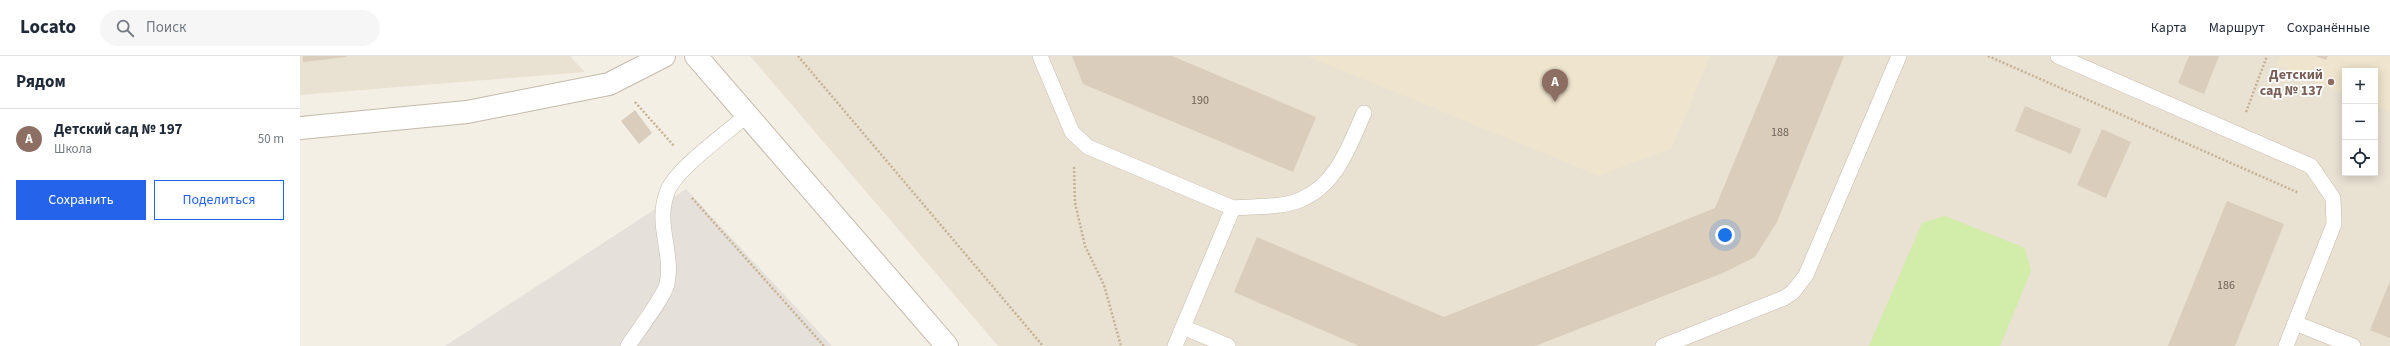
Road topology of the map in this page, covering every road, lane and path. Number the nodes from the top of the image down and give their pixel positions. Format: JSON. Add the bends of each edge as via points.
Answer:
{"nodes":[{"id":1,"x":664,"y":56,"type":"edge"},
{"id":2,"x":696,"y":56,"type":"edge"},
{"id":3,"x":798,"y":56,"type":"edge"},
{"id":4,"x":1040,"y":56,"type":"edge"},
{"id":5,"x":1899,"y":56,"type":"edge"},
{"id":6,"x":1988,"y":56,"type":"edge"},
{"id":7,"x":2058,"y":56,"type":"edge"},
{"id":8,"x":2267,"y":56,"type":"edge"},
{"id":9,"x":617,"y":80,"type":"junction"},
{"id":10,"x":1364,"y":113,"type":"dead end"},
{"id":11,"x":2245,"y":113,"type":"dead end"},
{"id":12,"x":747,"y":115,"type":"junction"},
{"id":13,"x":300,"y":128,"type":"edge"},
{"id":14,"x":1078,"y":139,"type":"junction"},
{"id":15,"x":681,"y":172,"type":"junction"},
{"id":16,"x":2305,"y":196,"type":"dead end"},
{"id":17,"x":1233,"y":208,"type":"junction"},
{"id":18,"x":2295,"y":323,"type":"junction"},
{"id":19,"x":1183,"y":327,"type":"junction"},
{"id":20,"x":628,"y":346,"type":"edge"},
{"id":21,"x":824,"y":346,"type":"edge"},
{"id":22,"x":947,"y":346,"type":"edge"},
{"id":23,"x":1043,"y":346,"type":"edge"},
{"id":24,"x":1121,"y":346,"type":"edge"},
{"id":25,"x":1174,"y":346,"type":"edge"},
{"id":26,"x":1228,"y":346,"type":"edge"},
{"id":27,"x":1663,"y":346,"type":"edge"},
{"id":28,"x":2286,"y":346,"type":"edge"},
{"id":29,"x":2353,"y":346,"type":"edge"}],
"edges":[{"from":1,"to":9,"type":"street"},
{"from":2,"to":12,"type":"street"},
{"from":3,"to":23,"type":"path"},
{"from":4,"to":14,"type":"lane","via":[[1072,132]]},
{"from":5,"to":27,"type":"lane","via":[[1800,284],[1784,298]]},
{"from":6,"to":16,"type":"path"},
{"from":7,"to":18,"type":"lane","via":[[2311,166],[2333,198],[2334,224]]},
{"from":8,"to":11,"type":"path"},
{"from":9,"to":13,"type":"street","via":[[609,84],[467,112]]},
{"from":9,"to":15,"type":"path","via":[[680,153]]},
{"from":10,"to":17,"type":"lane","via":[[1339,167],[1315,192],[1288,203]]},
{"from":12,"to":15,"type":"lane"},
{"from":12,"to":22,"type":"street"},
{"from":14,"to":17,"type":"lane","via":[[1088,147]]},
{"from":14,"to":24,"type":"path","via":[[1074,165],[1075,203],[1085,246],[1104,285]]},
{"from":15,"to":20,"type":"lane","via":[[670,186],[662,205],[663,231],[670,262],[667,286]]},
{"from":15,"to":21,"type":"path","via":[[683,186],[687,192]]},
{"from":17,"to":19,"type":"lane"},
{"from":18,"to":28,"type":"lane"},
{"from":18,"to":29,"type":"lane"},
{"from":19,"to":25,"type":"lane"},
{"from":19,"to":26,"type":"lane"}]}
